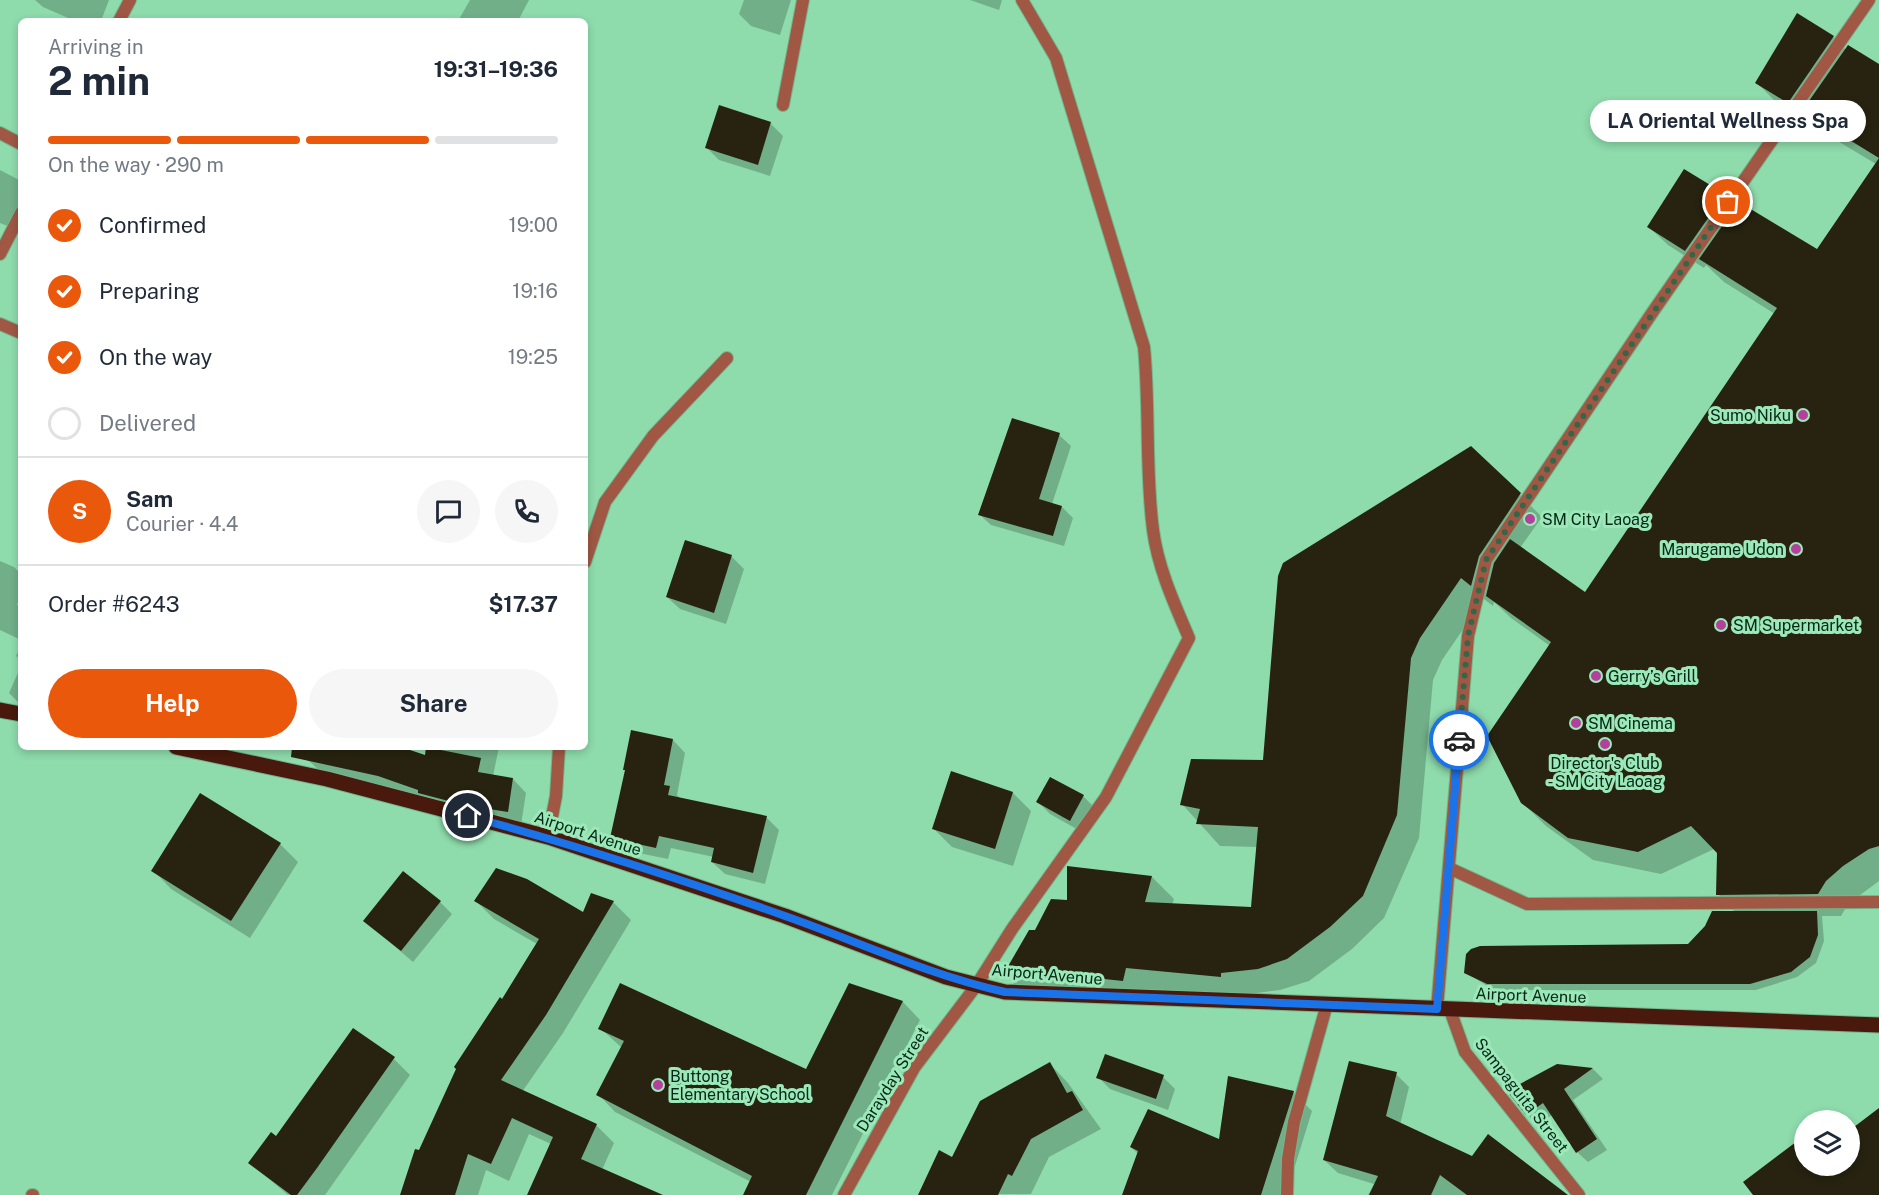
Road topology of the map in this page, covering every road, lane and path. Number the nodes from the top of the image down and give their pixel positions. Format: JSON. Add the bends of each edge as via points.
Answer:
{"nodes":[{"id":1,"x":130,"y":0,"type":"edge"},
{"id":2,"x":803,"y":0,"type":"edge"},
{"id":3,"x":1022,"y":0,"type":"edge"},
{"id":4,"x":1869,"y":0,"type":"edge"},
{"id":5,"x":121,"y":18,"type":"edge"},
{"id":6,"x":783,"y":105,"type":"dead end"},
{"id":7,"x":0,"y":133,"type":"edge"},
{"id":8,"x":18,"y":142,"type":"edge"},
{"id":9,"x":18,"y":219,"type":"edge"},
{"id":10,"x":0,"y":254,"type":"edge"},
{"id":11,"x":0,"y":324,"type":"edge"},
{"id":12,"x":18,"y":332,"type":"edge"},
{"id":13,"x":727,"y":358,"type":"dead end"},
{"id":14,"x":588,"y":553,"type":"edge"},
{"id":15,"x":0,"y":710,"type":"edge"},
{"id":16,"x":18,"y":713,"type":"edge"},
{"id":17,"x":190,"y":750,"type":"edge"},
{"id":18,"x":559,"y":750,"type":"edge"},
{"id":19,"x":548,"y":837,"type":"junction"},
{"id":20,"x":1449,"y":868,"type":"junction"},
{"id":21,"x":1879,"y":902,"type":"edge"},
{"id":22,"x":976,"y":986,"type":"junction"},
{"id":23,"x":1327,"y":1004,"type":"junction"},
{"id":24,"x":1444,"y":1010,"type":"junction"},
{"id":25,"x":1879,"y":1025,"type":"edge"},
{"id":26,"x":844,"y":1195,"type":"edge"},
{"id":27,"x":1287,"y":1195,"type":"edge"},
{"id":28,"x":1579,"y":1195,"type":"edge"}],
"edges":[{"from":1,"to":5,"type":"street"},
{"from":2,"to":6,"type":"street"},
{"from":3,"to":22,"type":"street","name":"Darayday Street","via":[[1056,58],[1144,347],[1153,531],[1163,574],[1189,638],[1107,797]]},
{"from":4,"to":20,"type":"street","via":[[1486,560],[1468,636]]},
{"from":7,"to":8,"type":"street"},
{"from":9,"to":10,"type":"street"},
{"from":11,"to":12,"type":"street"},
{"from":13,"to":14,"type":"street","via":[[653,436],[605,502]]},
{"from":15,"to":16,"type":"main road"},
{"from":17,"to":19,"type":"main road","name":"Airport Avenue","via":[[327,779]]},
{"from":18,"to":19,"type":"street"},
{"from":19,"to":22,"type":"main road","name":"Airport Avenue","via":[[785,916]]},
{"from":20,"to":21,"type":"street","via":[[1527,904]]},
{"from":20,"to":24,"type":"street"},
{"from":22,"to":23,"type":"main road","name":"Airport Avenue","via":[[1039,995]]},
{"from":22,"to":26,"type":"street","name":"Darayday Street","via":[[914,1068]]},
{"from":23,"to":24,"type":"main road","name":"Airport Avenue"},
{"from":23,"to":27,"type":"street","via":[[1294,1122]]},
{"from":24,"to":25,"type":"main road","name":"Airport Avenue"},
{"from":24,"to":28,"type":"street","name":"Sampaguita Street","via":[[1465,1052]]}]}
